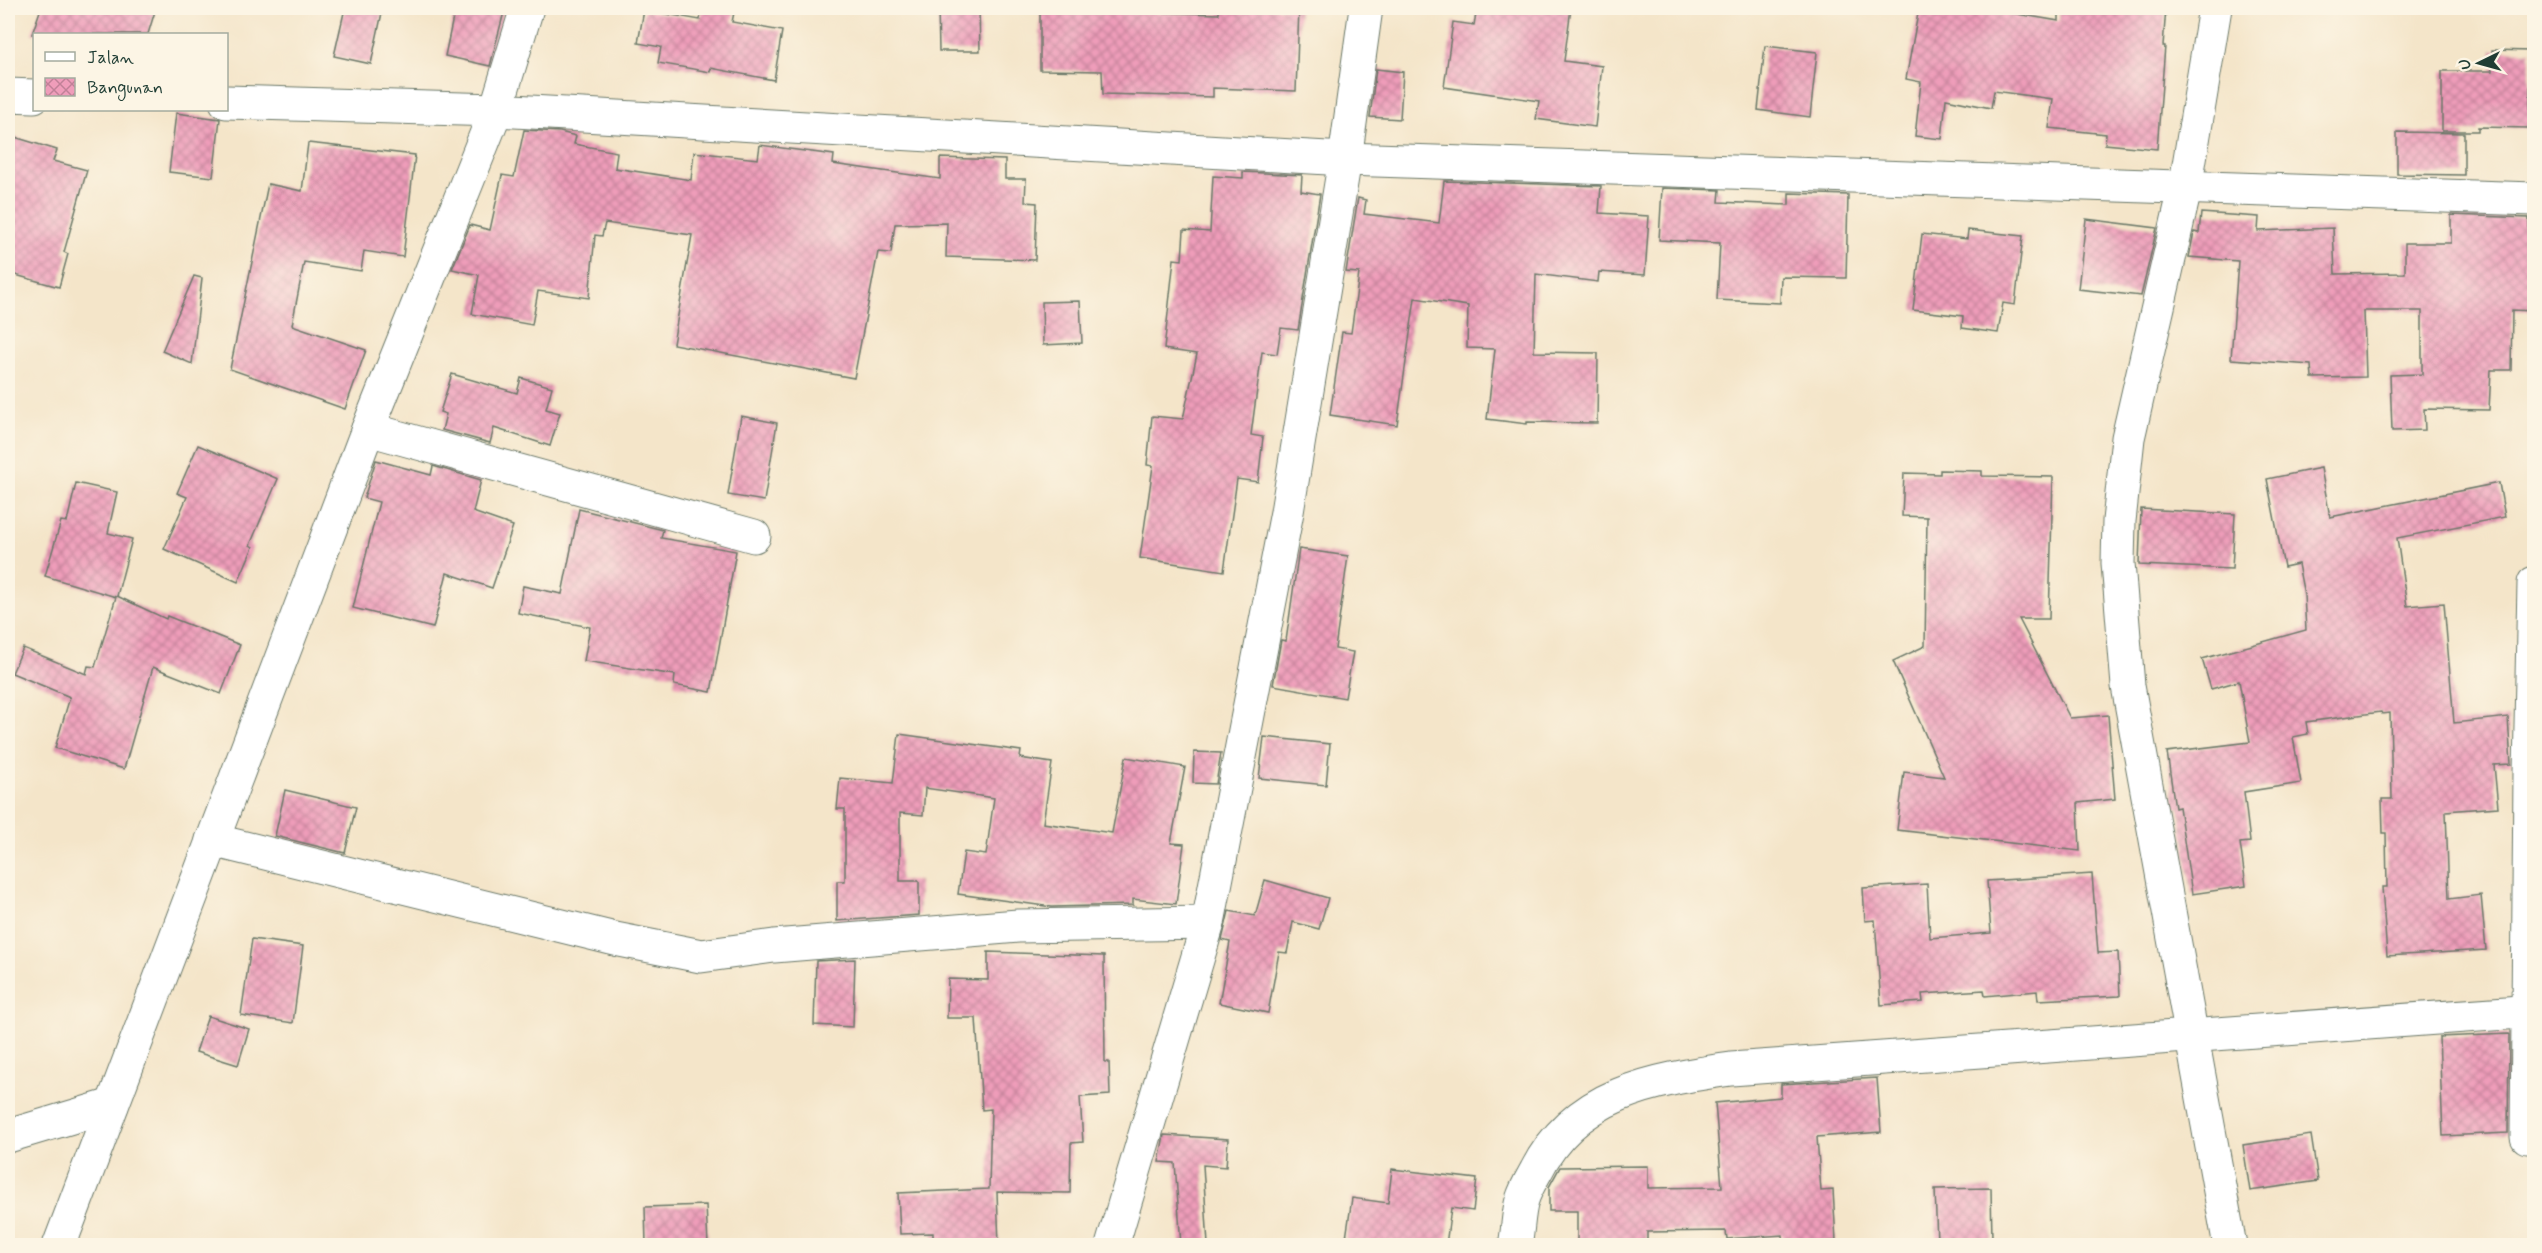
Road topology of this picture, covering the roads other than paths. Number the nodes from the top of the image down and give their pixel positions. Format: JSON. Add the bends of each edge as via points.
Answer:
{"nodes":[{"id":1,"x":527,"y":8,"type":"edge"},
{"id":2,"x":1366,"y":8,"type":"edge"},
{"id":3,"x":2215,"y":8,"type":"edge"},
{"id":4,"x":8,"y":95,"type":"edge"},
{"id":5,"x":33,"y":96,"type":"edge"},
{"id":6,"x":228,"y":102,"type":"edge"},
{"id":7,"x":496,"y":110,"type":"junction"},
{"id":8,"x":1345,"y":159,"type":"junction"},
{"id":9,"x":2186,"y":189,"type":"junction"},
{"id":10,"x":2535,"y":199,"type":"edge"},
{"id":11,"x":368,"y":429,"type":"junction"},
{"id":12,"x":754,"y":536,"type":"dead end"},
{"id":13,"x":2535,"y":583,"type":"edge"},
{"id":14,"x":212,"y":840,"type":"junction"},
{"id":15,"x":1208,"y":923,"type":"junction"},
{"id":16,"x":2531,"y":1011,"type":"edge"},
{"id":17,"x":2192,"y":1034,"type":"junction"},
{"id":18,"x":112,"y":1105,"type":"junction"},
{"id":19,"x":8,"y":1136,"type":"edge"},
{"id":20,"x":2528,"y":1137,"type":"dead end"},
{"id":21,"x":59,"y":1245,"type":"edge"},
{"id":22,"x":1112,"y":1245,"type":"edge"},
{"id":23,"x":1515,"y":1245,"type":"edge"},
{"id":24,"x":2230,"y":1245,"type":"edge"}],
"edges":[{"from":1,"to":7,"type":"street"},
{"from":2,"to":8,"type":"street"},
{"from":3,"to":9,"type":"street"},
{"from":4,"to":5,"type":"street"},
{"from":6,"to":7,"type":"street"},
{"from":7,"to":8,"type":"street"},
{"from":7,"to":11,"type":"street"},
{"from":8,"to":9,"type":"street"},
{"from":8,"to":15,"type":"street","via":[[1287,512]]},
{"from":9,"to":10,"type":"street"},
{"from":9,"to":17,"type":"street","via":[[2128,438],[2118,563],[2131,698]]},
{"from":11,"to":12,"type":"street"},
{"from":11,"to":14,"type":"street"},
{"from":13,"to":16,"type":"street","via":[[2530,772]]},
{"from":14,"to":15,"type":"street","via":[[615,939],[701,956],[774,946],[1017,926]]},
{"from":14,"to":18,"type":"street"},
{"from":15,"to":22,"type":"street"},
{"from":16,"to":17,"type":"street"},
{"from":16,"to":20,"type":"street"},
{"from":17,"to":23,"type":"street","via":[[1731,1069],[1679,1076],[1620,1092],[1586,1112],[1546,1150],[1522,1198]]},
{"from":17,"to":24,"type":"street"},
{"from":18,"to":19,"type":"street"},
{"from":18,"to":21,"type":"street"}]}
